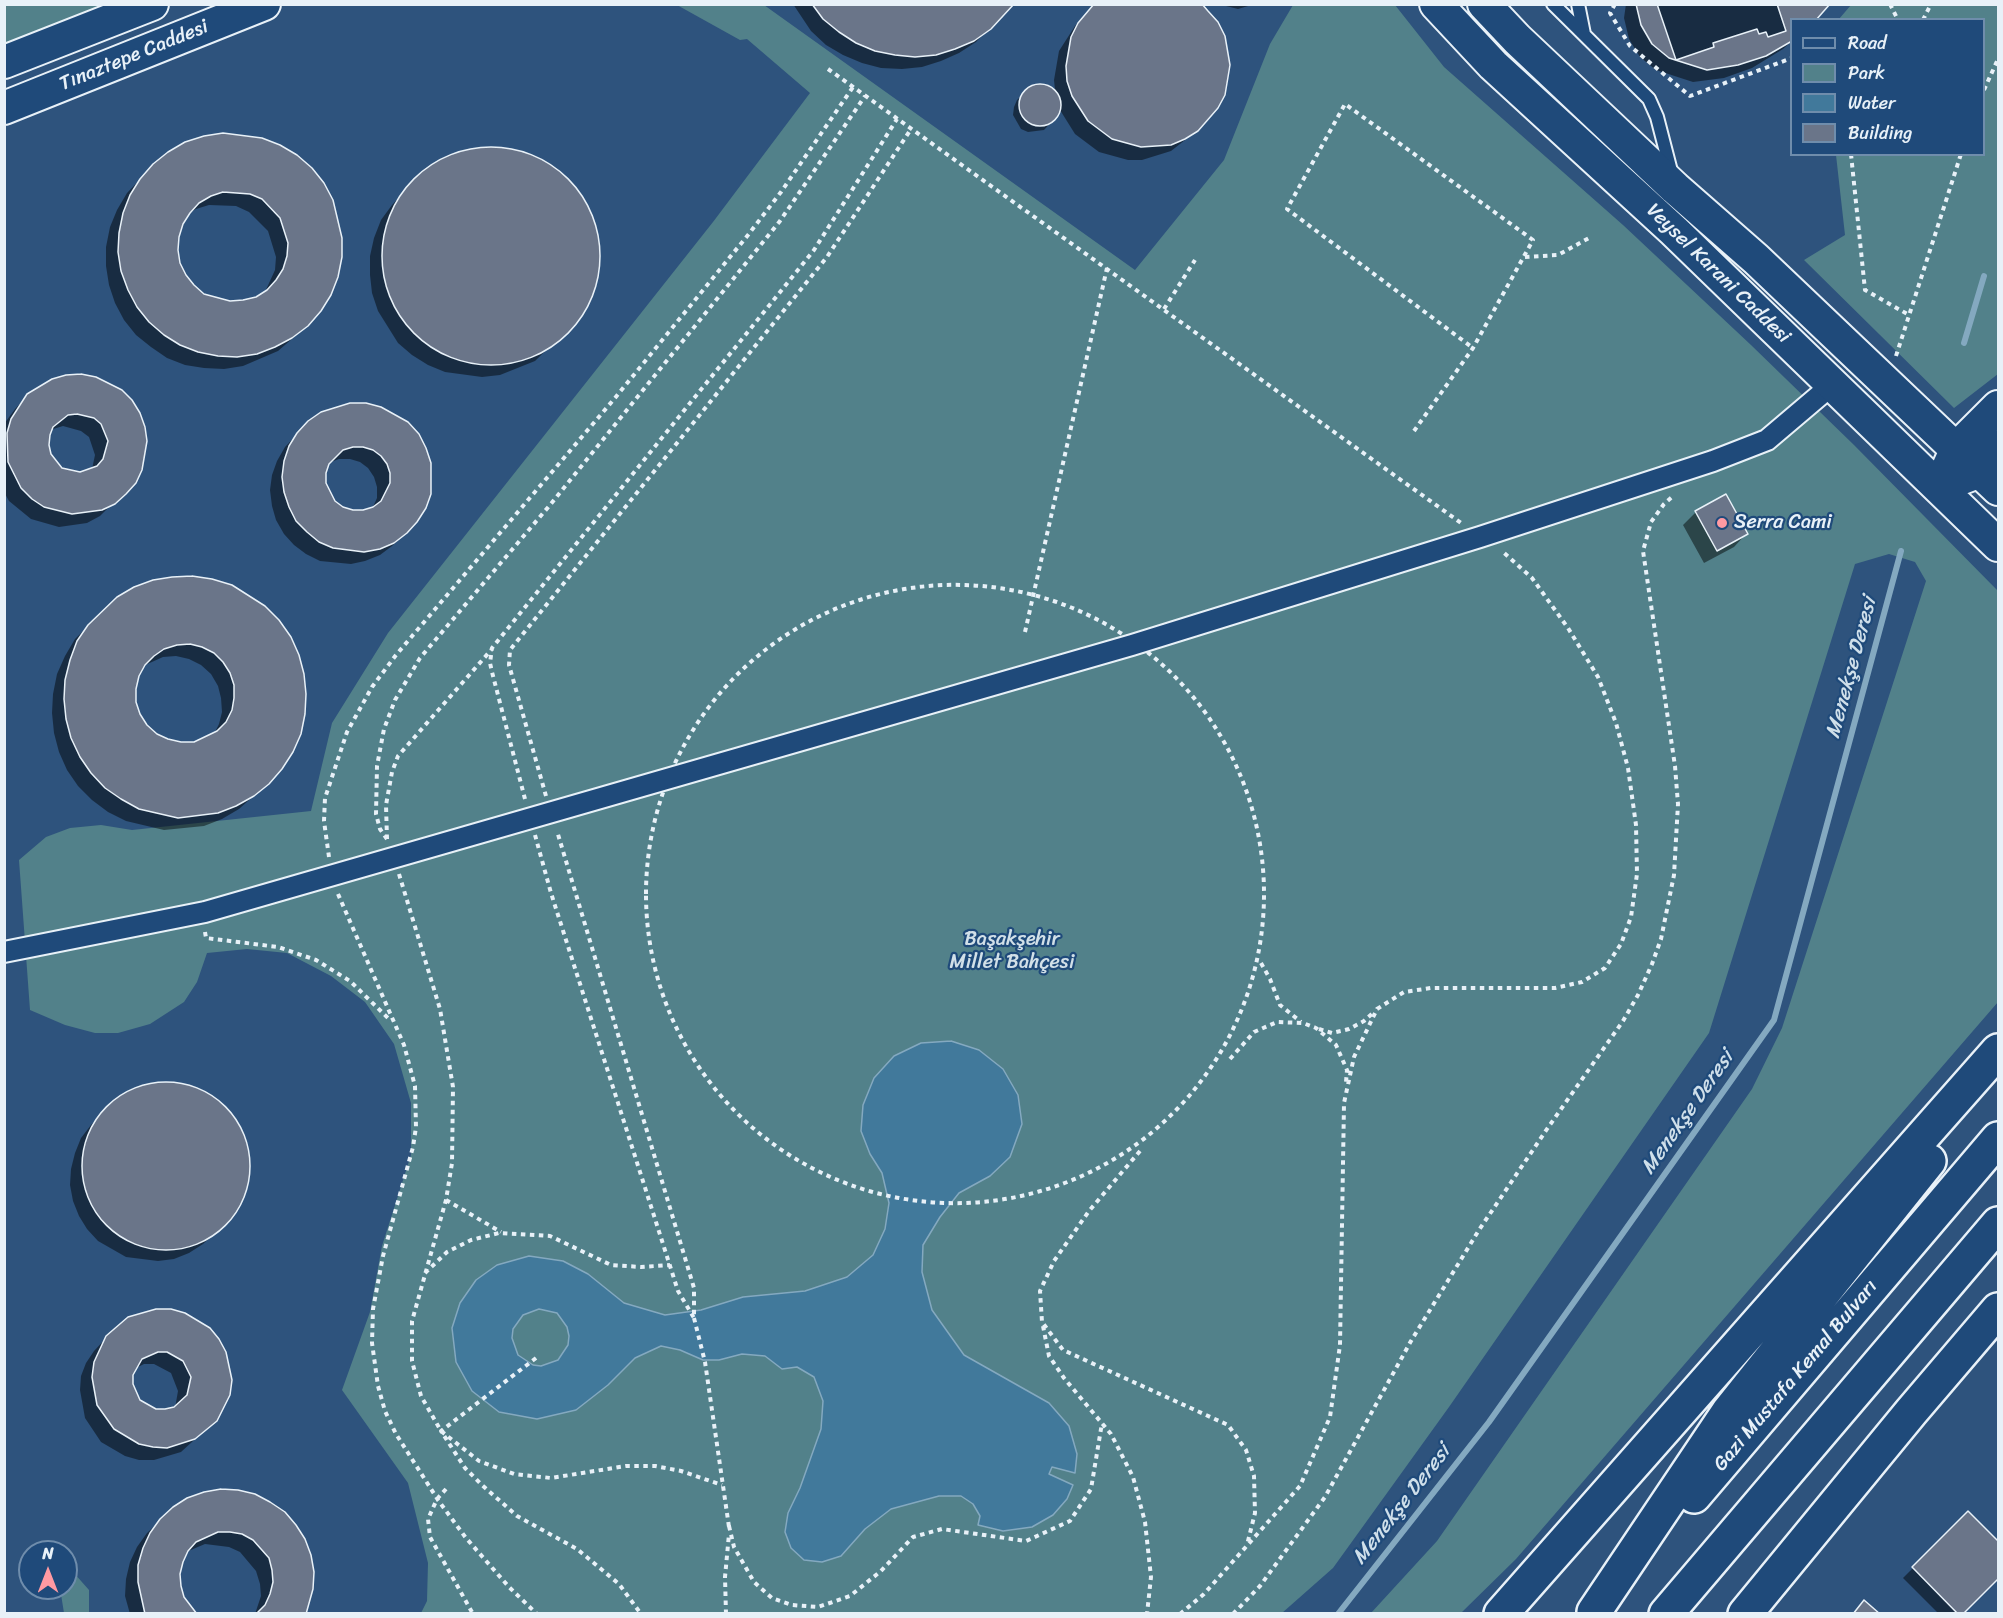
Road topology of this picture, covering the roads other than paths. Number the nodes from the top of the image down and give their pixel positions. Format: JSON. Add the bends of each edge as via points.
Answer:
{"nodes":[{"id":1,"x":152,"y":4,"type":"edge"},
{"id":2,"x":264,"y":4,"type":"edge"},
{"id":3,"x":1437,"y":4,"type":"edge"},
{"id":4,"x":1484,"y":4,"type":"edge"},
{"id":5,"x":1553,"y":4,"type":"edge"},
{"id":6,"x":1578,"y":4,"type":"edge"},
{"id":7,"x":1584,"y":34,"type":"junction"},
{"id":8,"x":4,"y":62,"type":"edge"},
{"id":9,"x":4,"y":108,"type":"edge"},
{"id":10,"x":1675,"y":188,"type":"junction"},
{"id":11,"x":1833,"y":384,"type":"junction"},
{"id":12,"x":1998,"y":408,"type":"edge"},
{"id":13,"x":1957,"y":448,"type":"junction"},
{"id":14,"x":1992,"y":469,"type":"edge"},
{"id":15,"x":1939,"y":487,"type":"junction"},
{"id":16,"x":1998,"y":545,"type":"edge"},
{"id":17,"x":4,"y":952,"type":"edge"},
{"id":18,"x":1998,"y":1051,"type":"edge"},
{"id":19,"x":1998,"y":1074,"type":"edge"},
{"id":20,"x":1998,"y":1139,"type":"edge"},
{"id":21,"x":1998,"y":1224,"type":"edge"},
{"id":22,"x":1998,"y":1310,"type":"edge"},
{"id":23,"x":1594,"y":1613,"type":"edge"},
{"id":24,"x":1501,"y":1614,"type":"edge"},
{"id":25,"x":1666,"y":1614,"type":"edge"},
{"id":26,"x":1745,"y":1614,"type":"edge"}],
"edges":[{"from":1,"to":8,"type":"street","name":"Tınaztepe Caddesi"},
{"from":2,"to":9,"type":"street","name":"Tınaztepe Caddesi"},
{"from":3,"to":11,"type":"street","name":"Veysel Karani Caddesi","via":[[1492,65],[1674,231]]},
{"from":4,"to":10,"type":"street","name":"Veysel Karani Caddesi"},
{"from":5,"to":7,"type":"lane"},
{"from":6,"to":7,"type":"lane"},
{"from":7,"to":10,"type":"lane","via":[[1648,99],[1657,117]]},
{"from":10,"to":13,"type":"street","name":"Veysel Karani Caddesi"},
{"from":11,"to":15,"type":"street","name":"Veysel Karani Caddesi"},
{"from":11,"to":17,"type":"street","via":[[1767,440],[1480,537],[1132,645],[551,812],[391,849],[332,875],[200,913]]},
{"from":12,"to":13,"type":"street"},
{"from":13,"to":14,"type":"street","name":"Veysel Karani Caddesi"},
{"from":13,"to":15,"type":"street"},
{"from":14,"to":15,"type":"street"},
{"from":15,"to":16,"type":"street","name":"Veysel Karani Caddesi"},
{"from":18,"to":24,"type":"highway"},
{"from":19,"to":23,"type":"highway","via":[[1729,1411]]},
{"from":20,"to":23,"type":"highway","name":"Gazi Mustafa Kemal Bulvarı"},
{"from":21,"to":25,"type":"highway"},
{"from":22,"to":26,"type":"highway"}]}
